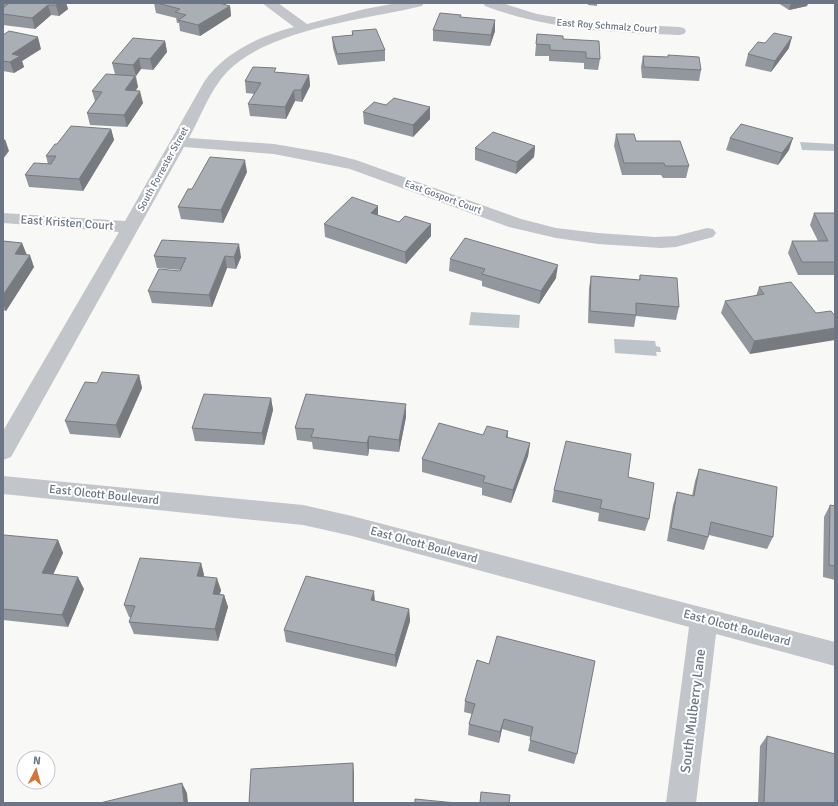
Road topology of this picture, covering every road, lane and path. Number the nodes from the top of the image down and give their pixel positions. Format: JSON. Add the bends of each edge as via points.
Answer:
{"nodes":[{"id":1,"x":269,"y":3,"type":"edge"},
{"id":2,"x":417,"y":3,"type":"edge"},
{"id":3,"x":490,"y":3,"type":"edge"},
{"id":4,"x":304,"y":28,"type":"junction"},
{"id":5,"x":679,"y":31,"type":"dead end"},
{"id":6,"x":179,"y":142,"type":"junction"},
{"id":7,"x":3,"y":218,"type":"edge"},
{"id":8,"x":131,"y":227,"type":"junction"},
{"id":9,"x":707,"y":233,"type":"dead end"},
{"id":10,"x":3,"y":451,"type":"edge"},
{"id":11,"x":3,"y":485,"type":"edge"},
{"id":12,"x":704,"y":619,"type":"junction"},
{"id":13,"x":835,"y":654,"type":"edge"},
{"id":14,"x":681,"y":803,"type":"edge"}],
"edges":[{"from":1,"to":4,"type":"street"},
{"from":2,"to":4,"type":"street","name":"South Forrester Street"},
{"from":3,"to":5,"type":"street","name":"East Roy Schmalz Court","via":[[524,16],[559,23]]},
{"from":4,"to":6,"type":"street","name":"South Forrester Street","via":[[264,41],[223,68],[211,82]]},
{"from":6,"to":8,"type":"street","name":"South Forrester Street"},
{"from":6,"to":9,"type":"street","name":"East Gosport Court","via":[[274,149],[328,158],[356,165],[515,223],[551,232],[595,239],[653,243],[672,242]]},
{"from":7,"to":8,"type":"street","name":"East Kristen Court"},
{"from":8,"to":10,"type":"street","name":"South Forrester Street"},
{"from":11,"to":12,"type":"street","name":"East Olcott Boulevard","via":[[303,516],[352,526]]},
{"from":12,"to":13,"type":"street","name":"East Olcott Boulevard"},
{"from":12,"to":14,"type":"street","name":"South Mulberry Lane"}]}
